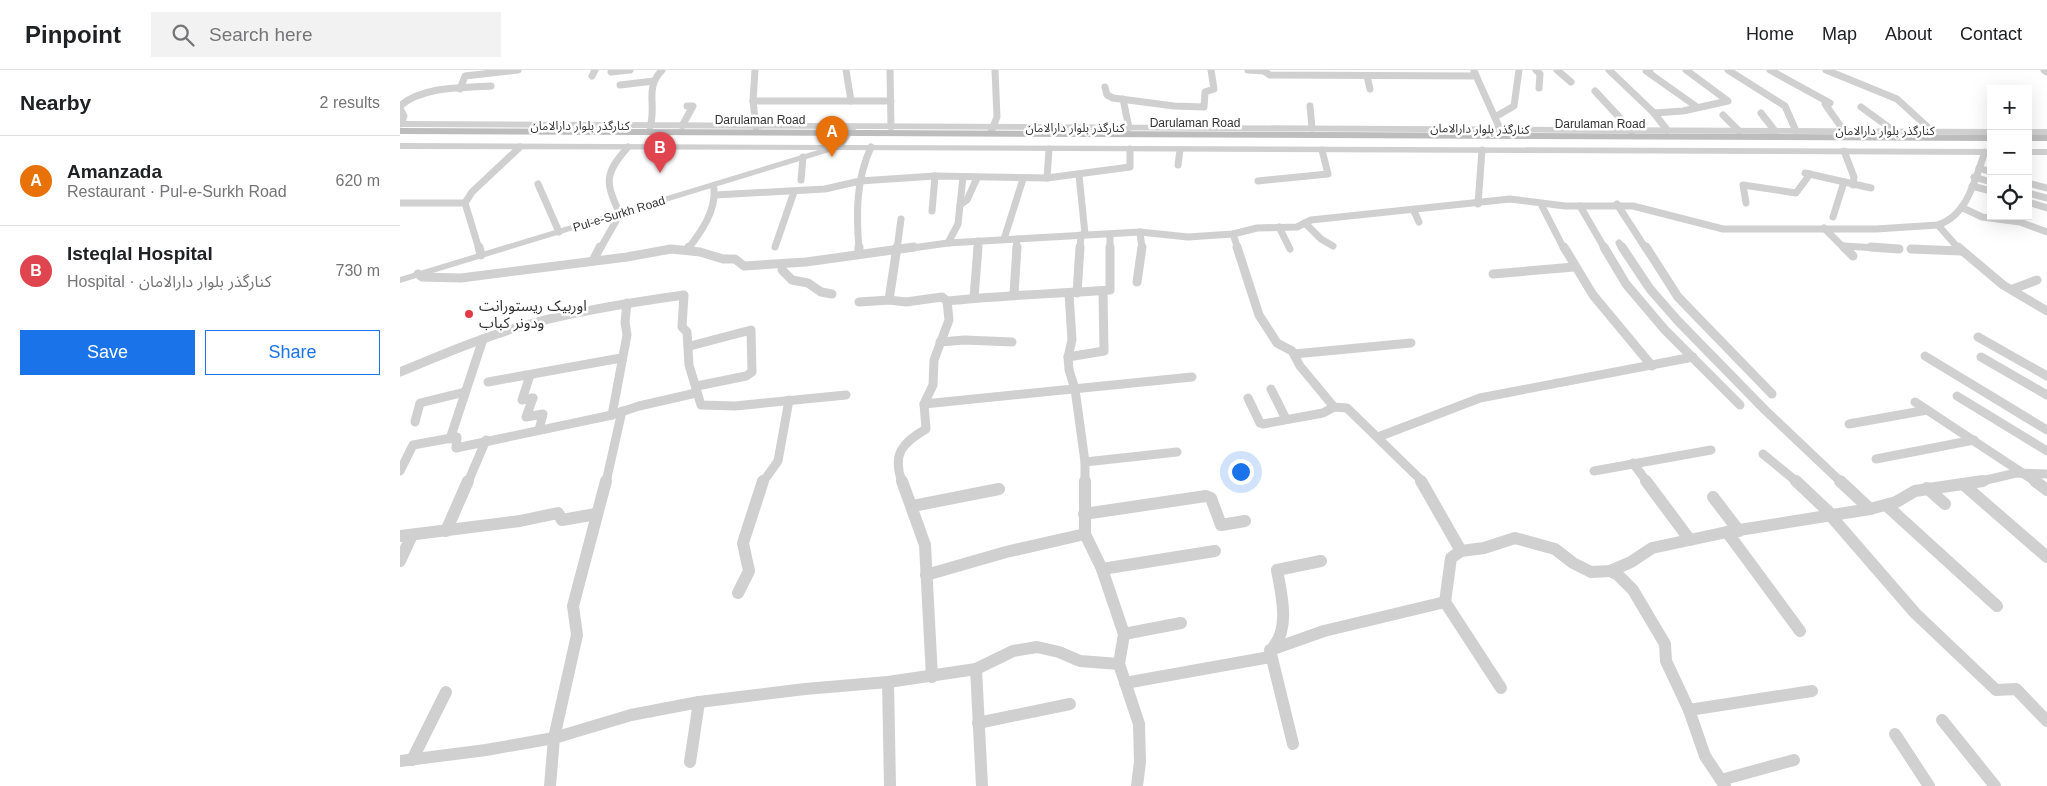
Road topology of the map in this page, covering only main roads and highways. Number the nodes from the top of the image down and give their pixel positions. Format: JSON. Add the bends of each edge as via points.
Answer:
{"nodes":[{"id":1,"x":400,"y":127,"type":"edge"},
{"id":2,"x":846,"y":137,"type":"junction"},
{"id":3,"x":1664,"y":138,"type":"junction"},
{"id":4,"x":1987,"y":138,"type":"edge"},
{"id":5,"x":2032,"y":138,"type":"edge"},
{"id":6,"x":2047,"y":138,"type":"edge"},
{"id":7,"x":400,"y":140,"type":"edge"},
{"id":8,"x":2032,"y":146,"type":"edge"},
{"id":9,"x":2047,"y":146,"type":"edge"},
{"id":10,"x":1987,"y":150,"type":"edge"}],
"edges":[{"from":1,"to":2,"type":"main road","name":"Darulaman Road"},
{"from":2,"to":3,"type":"main road","name":"Darulaman Road"},
{"from":2,"to":3,"type":"main road","name":"Darulaman Road","via":[[991,130]]},
{"from":2,"to":7,"type":"main road","name":"Darulaman Road"},
{"from":3,"to":4,"type":"main road","name":"Darulaman Road"},
{"from":3,"to":10,"type":"main road","name":"Darulaman Road"},
{"from":5,"to":6,"type":"main road"},
{"from":8,"to":9,"type":"main road"}]}
